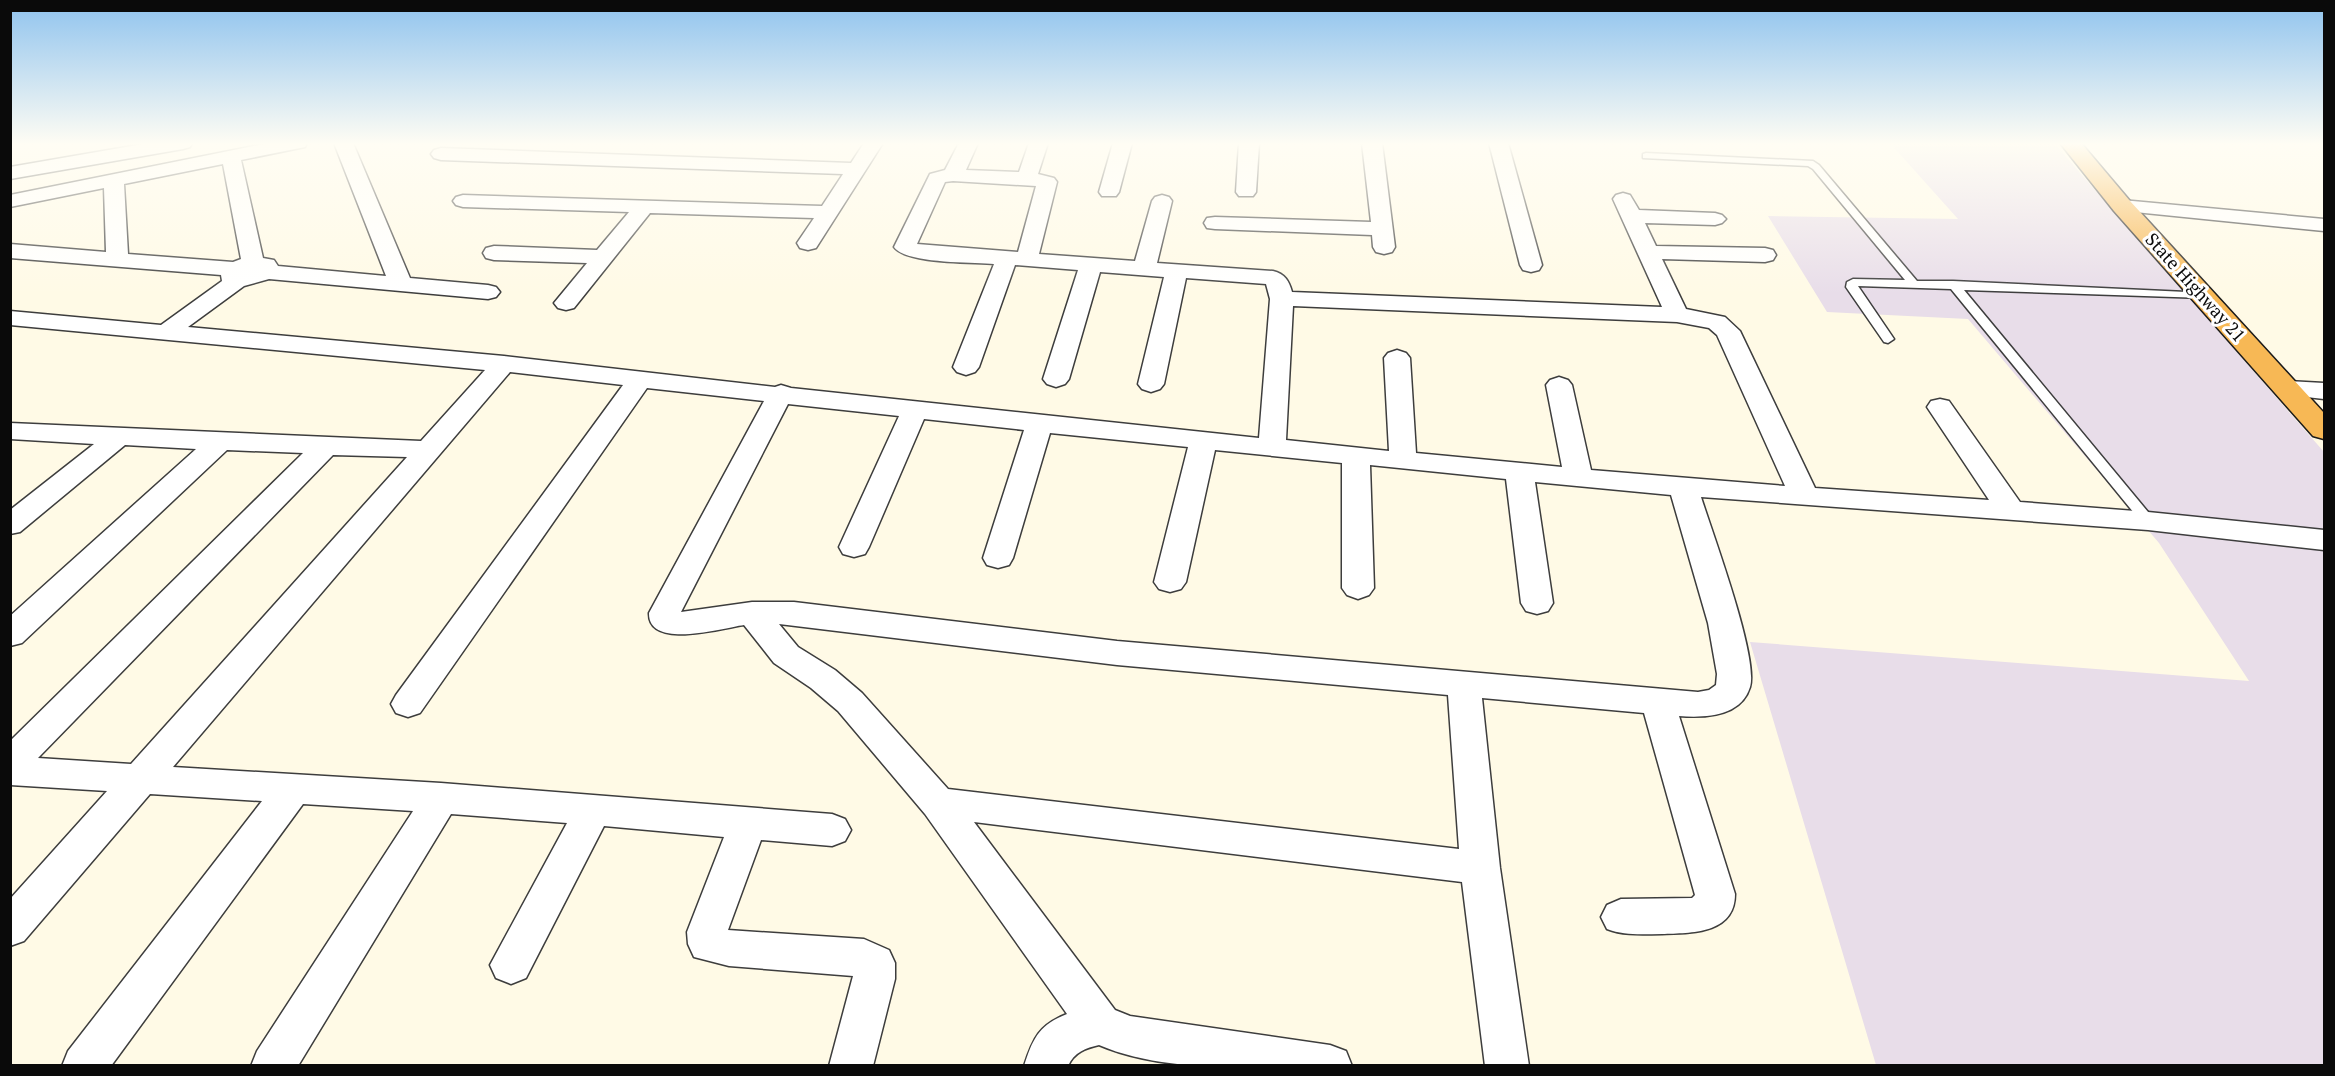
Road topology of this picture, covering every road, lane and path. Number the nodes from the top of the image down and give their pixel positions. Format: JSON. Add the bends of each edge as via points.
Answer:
{"nodes":[{"id":1,"x":49,"y":193,"type":"edge"},
{"id":2,"x":114,"y":193,"type":"edge"},
{"id":3,"x":236,"y":193,"type":"edge"},
{"id":4,"x":364,"y":193,"type":"edge"},
{"id":5,"x":842,"y":193,"type":"edge"},
{"id":6,"x":929,"y":193,"type":"edge"},
{"id":7,"x":1043,"y":193,"type":"edge"},
{"id":8,"x":1378,"y":193,"type":"edge"},
{"id":9,"x":1512,"y":193,"type":"edge"},
{"id":10,"x":1838,"y":193,"type":"edge"},
{"id":11,"x":2111,"y":193,"type":"edge"},
{"id":12,"x":10,"y":201,"type":"edge"},
{"id":13,"x":463,"y":201,"type":"dead end"},
{"id":14,"x":1162,"y":201,"type":"dead end"},
{"id":15,"x":645,"y":206,"type":"junction"},
{"id":16,"x":2122,"y":206,"type":"junction"},
{"id":17,"x":829,"y":213,"type":"junction"},
{"id":18,"x":1715,"y":219,"type":"dead end"},
{"id":19,"x":1215,"y":223,"type":"dead end"},
{"id":20,"x":2325,"y":225,"type":"edge"},
{"id":21,"x":808,"y":243,"type":"dead end"},
{"id":22,"x":10,"y":251,"type":"edge"},
{"id":23,"x":1647,"y":252,"type":"junction"},
{"id":24,"x":494,"y":253,"type":"dead end"},
{"id":25,"x":1765,"y":255,"type":"dead end"},
{"id":26,"x":605,"y":257,"type":"junction"},
{"id":27,"x":1017,"y":259,"type":"junction"},
{"id":28,"x":117,"y":260,"type":"junction"},
{"id":29,"x":1091,"y":264,"type":"junction"},
{"id":30,"x":1531,"y":265,"type":"dead end"},
{"id":31,"x":1145,"y":267,"type":"junction"},
{"id":32,"x":1177,"y":269,"type":"junction"},
{"id":33,"x":248,"y":271,"type":"junction"},
{"id":34,"x":1912,"y":282,"type":"junction"},
{"id":35,"x":1953,"y":284,"type":"junction"},
{"id":36,"x":401,"y":285,"type":"junction"},
{"id":37,"x":488,"y":292,"type":"dead end"},
{"id":38,"x":2204,"y":295,"type":"junction"},
{"id":39,"x":1282,"y":299,"type":"junction"},
{"id":40,"x":566,"y":303,"type":"dead end"},
{"id":41,"x":1677,"y":315,"type":"junction"},
{"id":42,"x":10,"y":318,"type":"edge"},
{"id":43,"x":165,"y":333,"type":"junction"},
{"id":44,"x":1888,"y":339,"type":"dead end"},
{"id":45,"x":1397,"y":358,"type":"dead end"},
{"id":46,"x":504,"y":364,"type":"junction"},
{"id":47,"x":966,"y":367,"type":"dead end"},
{"id":48,"x":640,"y":378,"type":"junction"},
{"id":49,"x":1056,"y":379,"type":"dead end"},
{"id":50,"x":1151,"y":384,"type":"dead end"},
{"id":51,"x":1559,"y":385,"type":"dead end"},
{"id":52,"x":2288,"y":389,"type":"junction"},
{"id":53,"x":2325,"y":391,"type":"edge"},
{"id":54,"x":781,"y":393,"type":"junction"},
{"id":55,"x":1940,"y":407,"type":"dead end"},
{"id":56,"x":915,"y":410,"type":"junction"},
{"id":57,"x":1040,"y":424,"type":"junction"},
{"id":58,"x":2325,"y":430,"type":"edge"},
{"id":59,"x":11,"y":431,"type":"edge"},
{"id":60,"x":120,"y":436,"type":"junction"},
{"id":61,"x":1203,"y":440,"type":"junction"},
{"id":62,"x":220,"y":442,"type":"junction"},
{"id":63,"x":326,"y":446,"type":"junction"},
{"id":64,"x":1272,"y":447,"type":"junction"},
{"id":65,"x":431,"y":450,"type":"junction"},
{"id":66,"x":1356,"y":456,"type":"junction"},
{"id":67,"x":1403,"y":460,"type":"junction"},
{"id":68,"x":1520,"y":472,"type":"junction"},
{"id":69,"x":1578,"y":477,"type":"junction"},
{"id":70,"x":1683,"y":487,"type":"junction"},
{"id":71,"x":1804,"y":495,"type":"junction"},
{"id":72,"x":2010,"y":510,"type":"junction"},
{"id":73,"x":2148,"y":520,"type":"junction"},
{"id":74,"x":10,"y":525,"type":"edge"},
{"id":75,"x":2325,"y":540,"type":"edge"},
{"id":76,"x":854,"y":547,"type":"dead end"},
{"id":77,"x":998,"y":558,"type":"dead end"},
{"id":78,"x":1170,"y":582,"type":"dead end"},
{"id":79,"x":1358,"y":588,"type":"dead end"},
{"id":80,"x":1537,"y":603,"type":"dead end"},
{"id":81,"x":752,"y":613,"type":"junction"},
{"id":82,"x":10,"y":635,"type":"edge"},
{"id":83,"x":1464,"y":685,"type":"junction"},
{"id":84,"x":1658,"y":703,"type":"junction"},
{"id":85,"x":408,"y":704,"type":"dead end"},
{"id":86,"x":10,"y":764,"type":"edge"},
{"id":87,"x":10,"y":771,"type":"edge"},
{"id":88,"x":139,"y":781,"type":"junction"},
{"id":89,"x":294,"y":788,"type":"junction"},
{"id":90,"x":441,"y":798,"type":"junction"},
{"id":91,"x":938,"y":803,"type":"junction"},
{"id":92,"x":593,"y":811,"type":"junction"},
{"id":93,"x":748,"y":824,"type":"junction"},
{"id":94,"x":832,"y":830,"type":"dead end"},
{"id":95,"x":1480,"y":868,"type":"junction"},
{"id":96,"x":1621,"y":917,"type":"dead end"},
{"id":97,"x":10,"y":928,"type":"edge"},
{"id":98,"x":511,"y":965,"type":"dead end"},
{"id":99,"x":1100,"y":1024,"type":"junction"},
{"id":100,"x":84,"y":1065,"type":"edge"},
{"id":101,"x":273,"y":1065,"type":"edge"},
{"id":102,"x":851,"y":1065,"type":"edge"},
{"id":103,"x":1046,"y":1065,"type":"edge"},
{"id":104,"x":1330,"y":1065,"type":"edge"},
{"id":105,"x":1507,"y":1065,"type":"edge"}],
"edges":[{"from":1,"to":12,"type":"street"},
{"from":2,"to":28,"type":"street"},
{"from":3,"to":33,"type":"street"},
{"from":4,"to":36,"type":"street"},
{"from":5,"to":17,"type":"street"},
{"from":6,"to":27,"type":"street","via":[[905,247],[913,251]]},
{"from":7,"to":27,"type":"street"},
{"from":8,"to":19,"type":"street","via":[[1383,240]]},
{"from":9,"to":30,"type":"street"},
{"from":10,"to":34,"type":"lane"},
{"from":11,"to":16,"type":"highway","name":"State Highway 21"},
{"from":13,"to":15,"type":"street"},
{"from":14,"to":31,"type":"street"},
{"from":15,"to":17,"type":"street"},
{"from":15,"to":26,"type":"street"},
{"from":16,"to":20,"type":"street"},
{"from":16,"to":38,"type":"highway","name":"State Highway 21"},
{"from":17,"to":21,"type":"street"},
{"from":18,"to":23,"type":"street","via":[[1627,208]]},
{"from":22,"to":28,"type":"street"},
{"from":23,"to":25,"type":"street"},
{"from":23,"to":41,"type":"street"},
{"from":24,"to":26,"type":"street"},
{"from":26,"to":40,"type":"street"},
{"from":27,"to":29,"type":"street"},
{"from":27,"to":47,"type":"street"},
{"from":28,"to":33,"type":"street"},
{"from":29,"to":31,"type":"street"},
{"from":29,"to":49,"type":"street"},
{"from":31,"to":32,"type":"street"},
{"from":32,"to":39,"type":"street","via":[[1273,278]]},
{"from":32,"to":50,"type":"street"},
{"from":33,"to":36,"type":"street"},
{"from":33,"to":43,"type":"street"},
{"from":34,"to":35,"type":"lane"},
{"from":34,"to":44,"type":"lane","via":[[1862,280],[1851,284]]},
{"from":35,"to":38,"type":"lane"},
{"from":35,"to":73,"type":"lane"},
{"from":36,"to":37,"type":"street"},
{"from":38,"to":52,"type":"highway","name":"State Highway 21"},
{"from":39,"to":41,"type":"street"},
{"from":39,"to":64,"type":"street"},
{"from":41,"to":71,"type":"street","via":[[1717,322],[1728,331]]},
{"from":42,"to":43,"type":"street"},
{"from":43,"to":46,"type":"street"},
{"from":45,"to":67,"type":"street"},
{"from":46,"to":48,"type":"street"},
{"from":46,"to":65,"type":"street"},
{"from":48,"to":54,"type":"street"},
{"from":48,"to":85,"type":"street"},
{"from":51,"to":69,"type":"street"},
{"from":52,"to":53,"type":"street"},
{"from":52,"to":58,"type":"highway","name":"State Highway 21"},
{"from":54,"to":56,"type":"street"},
{"from":54,"to":81,"type":"street","via":[[665,619],[678,624]]},
{"from":55,"to":72,"type":"street"},
{"from":56,"to":57,"type":"street"},
{"from":56,"to":76,"type":"street"},
{"from":57,"to":61,"type":"street"},
{"from":57,"to":77,"type":"street"},
{"from":59,"to":60,"type":"street"},
{"from":60,"to":62,"type":"street"},
{"from":60,"to":74,"type":"street"},
{"from":61,"to":64,"type":"street"},
{"from":61,"to":78,"type":"street"},
{"from":62,"to":63,"type":"street"},
{"from":62,"to":82,"type":"street"},
{"from":63,"to":65,"type":"street"},
{"from":63,"to":86,"type":"street"},
{"from":64,"to":66,"type":"street"},
{"from":65,"to":88,"type":"street"},
{"from":66,"to":67,"type":"street"},
{"from":66,"to":79,"type":"street"},
{"from":67,"to":68,"type":"street"},
{"from":68,"to":69,"type":"street"},
{"from":68,"to":80,"type":"street"},
{"from":69,"to":70,"type":"street"},
{"from":70,"to":71,"type":"street"},
{"from":70,"to":84,"type":"street","via":[[1736,671],[1729,695],[1717,702]]},
{"from":71,"to":72,"type":"street"},
{"from":72,"to":73,"type":"street"},
{"from":73,"to":75,"type":"street"},
{"from":81,"to":83,"type":"street","via":[[794,614],[1116,653]]},
{"from":81,"to":91,"type":"street","via":[[786,655],[850,702]]},
{"from":83,"to":84,"type":"street"},
{"from":83,"to":95,"type":"street"},
{"from":84,"to":96,"type":"street","via":[[1715,903],[1700,915]]},
{"from":87,"to":88,"type":"street"},
{"from":88,"to":89,"type":"street"},
{"from":88,"to":97,"type":"street"},
{"from":89,"to":90,"type":"street"},
{"from":89,"to":100,"type":"street"},
{"from":90,"to":92,"type":"street"},
{"from":90,"to":101,"type":"street"},
{"from":91,"to":95,"type":"street"},
{"from":91,"to":99,"type":"street"},
{"from":92,"to":93,"type":"street"},
{"from":92,"to":98,"type":"street"},
{"from":93,"to":94,"type":"street"},
{"from":93,"to":102,"type":"street","via":[[707,932],[709,944],[864,958],[874,963],[874,979]]},
{"from":95,"to":105,"type":"street"},
{"from":99,"to":103,"type":"street","via":[[1066,1035],[1049,1051]]},
{"from":99,"to":104,"type":"street","via":[[1128,1036]]}]}
